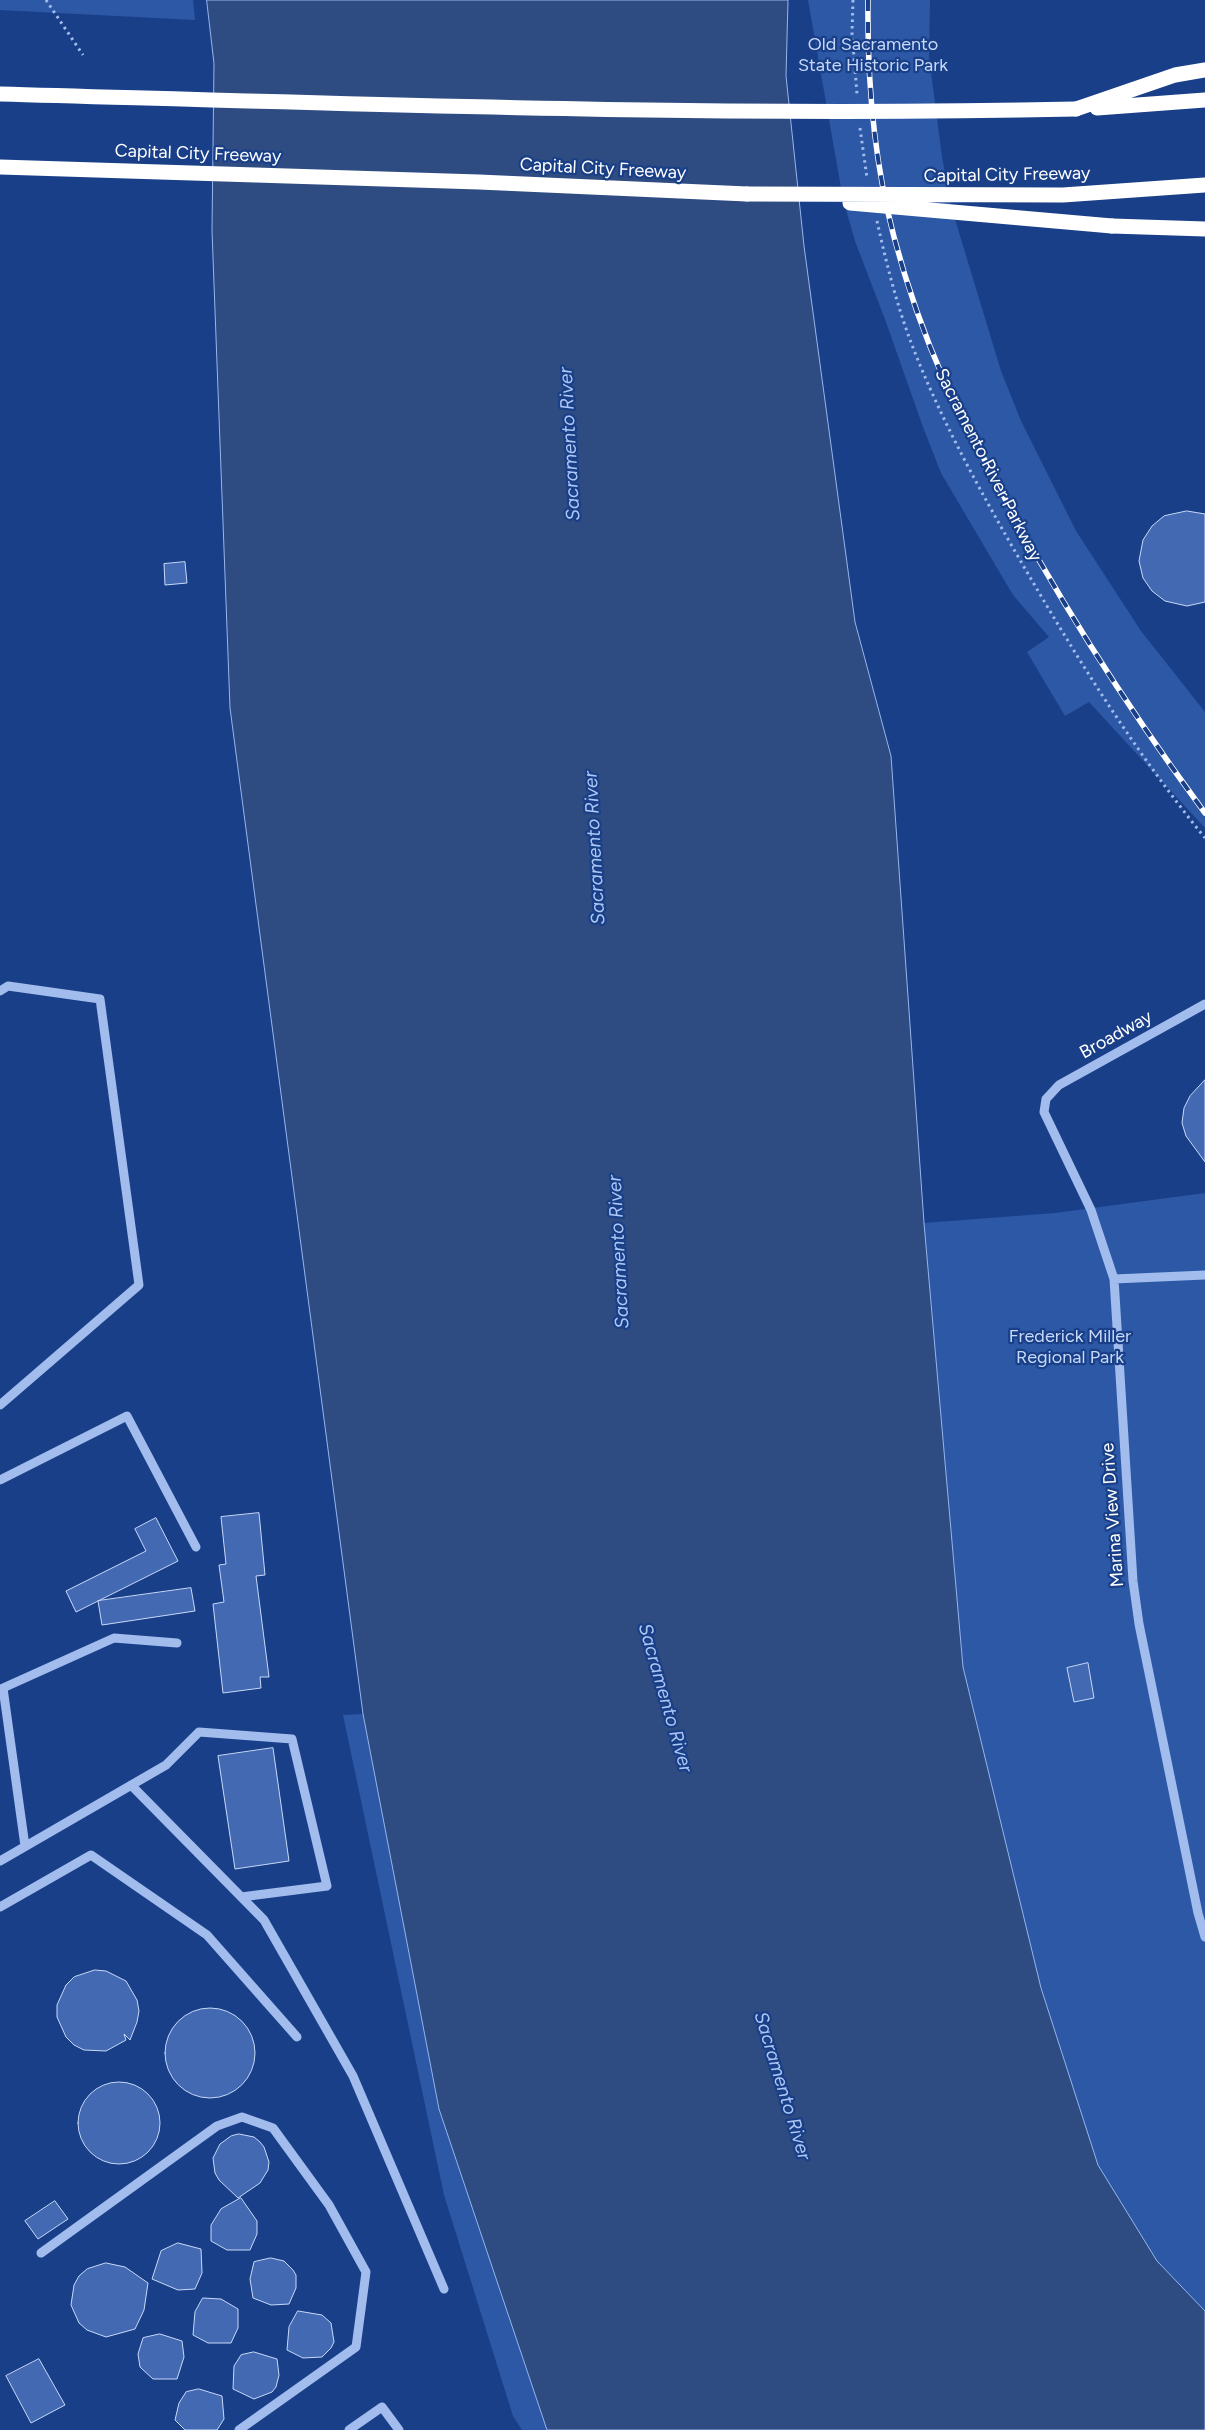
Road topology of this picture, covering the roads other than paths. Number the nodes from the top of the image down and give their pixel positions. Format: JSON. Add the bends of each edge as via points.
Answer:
{"nodes":[{"id":1,"x":1205,"y":70,"type":"edge"},
{"id":2,"x":0,"y":94,"type":"edge"},
{"id":3,"x":1205,"y":100,"type":"edge"},
{"id":4,"x":1076,"y":109,"type":"junction"},
{"id":5,"x":0,"y":167,"type":"edge"},
{"id":6,"x":1205,"y":185,"type":"edge"},
{"id":7,"x":747,"y":194,"type":"junction"},
{"id":8,"x":1205,"y":229,"type":"edge"},
{"id":9,"x":0,"y":991,"type":"edge"},
{"id":10,"x":1205,"y":1004,"type":"edge"},
{"id":11,"x":1046,"y":1099,"type":"joint"},
{"id":12,"x":1205,"y":1275,"type":"edge"},
{"id":13,"x":1114,"y":1279,"type":"junction"},
{"id":14,"x":0,"y":1405,"type":"edge"},
{"id":15,"x":0,"y":1480,"type":"edge"},
{"id":16,"x":196,"y":1546,"type":"dead end"},
{"id":17,"x":177,"y":1643,"type":"dead end"},
{"id":18,"x":131,"y":1785,"type":"junction"},
{"id":19,"x":25,"y":1846,"type":"junction"},
{"id":20,"x":0,"y":1861,"type":"edge"},
{"id":21,"x":241,"y":1897,"type":"junction"},
{"id":22,"x":0,"y":1907,"type":"edge"},
{"id":23,"x":1205,"y":1937,"type":"edge"},
{"id":24,"x":297,"y":2037,"type":"dead end"},
{"id":25,"x":41,"y":2253,"type":"dead end"},
{"id":26,"x":444,"y":2289,"type":"dead end"},
{"id":27,"x":239,"y":2430,"type":"edge"},
{"id":28,"x":349,"y":2430,"type":"edge"},
{"id":29,"x":399,"y":2430,"type":"edge"}],
"edges":[{"from":1,"to":4,"type":"highway","via":[[1175,75]]},
{"from":2,"to":4,"type":"highway","bridge":true,"via":[[616,111],[903,113]]},
{"from":3,"to":4,"type":"highway"},
{"from":5,"to":7,"type":"highway","name":"Capital City Freeway","via":[[469,181]]},
{"from":6,"to":7,"type":"highway","name":"Capital City Freeway","bridge":true,"via":[[1063,195]]},
{"from":7,"to":8,"type":"highway","bridge":true,"via":[[1132,227]]},
{"from":9,"to":14,"type":"street","via":[[8,986],[100,999],[139,1285]]},
{"from":10,"to":11,"type":"street","name":"Broadway","via":[[1058,1086]]},
{"from":11,"to":13,"type":"street","name":"Marina View Drive","via":[[1046,1120],[1091,1210]]},
{"from":12,"to":13,"type":"street"},
{"from":13,"to":23,"type":"street","name":"Marina View Drive","via":[[1133,1581],[1141,1634]]},
{"from":15,"to":16,"type":"street","via":[[127,1416]]},
{"from":17,"to":19,"type":"street","via":[[114,1638],[3,1688]]},
{"from":18,"to":19,"type":"street"},
{"from":18,"to":21,"type":"street"},
{"from":18,"to":21,"type":"street","via":[[166,1765],[198,1732],[292,1739],[327,1886]]},
{"from":19,"to":20,"type":"street"},
{"from":21,"to":26,"type":"street","via":[[264,1920],[353,2076]]},
{"from":22,"to":24,"type":"street","via":[[91,1855],[207,1935]]},
{"from":25,"to":27,"type":"street","via":[[217,2126],[242,2117],[273,2128],[329,2205],[366,2272],[356,2347]]},
{"from":28,"to":29,"type":"street","via":[[382,2406]]}]}
